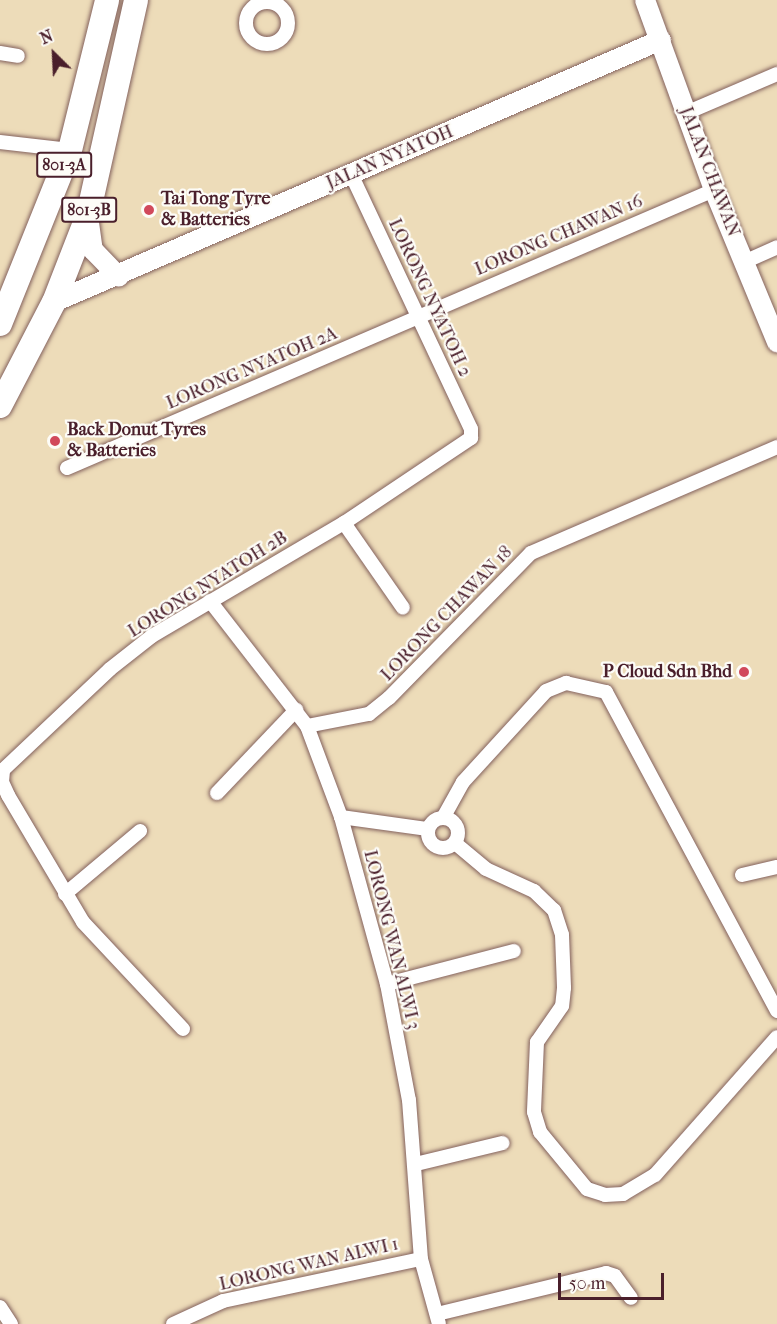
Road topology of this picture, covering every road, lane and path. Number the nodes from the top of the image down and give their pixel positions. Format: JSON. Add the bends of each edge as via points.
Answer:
{"nodes":[{"id":1,"x":107,"y":0,"type":"edge"},
{"id":2,"x":136,"y":0,"type":"edge"},
{"id":3,"x":645,"y":0,"type":"edge"},
{"id":4,"x":661,"y":40,"type":"junction"},
{"id":5,"x":0,"y":53,"type":"edge"},
{"id":6,"x":18,"y":56,"type":"dead end"},
{"id":7,"x":777,"y":74,"type":"edge"},
{"id":8,"x":686,"y":113,"type":"junction"},
{"id":9,"x":0,"y":142,"type":"edge"},
{"id":10,"x":70,"y":150,"type":"junction"},
{"id":11,"x":351,"y":174,"type":"junction"},
{"id":12,"x":714,"y":189,"type":"junction"},
{"id":13,"x":88,"y":215,"type":"junction"},
{"id":14,"x":777,"y":247,"type":"edge"},
{"id":15,"x":744,"y":262,"type":"junction"},
{"id":16,"x":119,"y":277,"type":"junction"},
{"id":17,"x":54,"y":302,"type":"junction"},
{"id":18,"x":3,"y":310,"type":"edge"},
{"id":19,"x":418,"y":317,"type":"junction"},
{"id":20,"x":777,"y":342,"type":"edge"},
{"id":21,"x":0,"y":406,"type":"edge"},
{"id":22,"x":471,"y":438,"type":"joint"},
{"id":23,"x":777,"y":447,"type":"edge"},
{"id":24,"x":67,"y":468,"type":"dead end"},
{"id":25,"x":344,"y":523,"type":"junction"},
{"id":26,"x":210,"y":601,"type":"junction"},
{"id":27,"x":403,"y":608,"type":"dead end"},
{"id":28,"x":296,"y":710,"type":"junction"},
{"id":29,"x":307,"y":726,"type":"junction"},
{"id":30,"x":217,"y":794,"type":"dead end"},
{"id":31,"x":341,"y":817,"type":"junction"},
{"id":32,"x":443,"y":818,"type":"junction"},
{"id":33,"x":428,"y":829,"type":"junction"},
{"id":34,"x":140,"y":831,"type":"dead end"},
{"id":35,"x":455,"y":843,"type":"junction"},
{"id":36,"x":777,"y":867,"type":"edge"},
{"id":37,"x":742,"y":875,"type":"dead end"},
{"id":38,"x":65,"y":894,"type":"junction"},
{"id":39,"x":514,"y":951,"type":"dead end"},
{"id":40,"x":387,"y":984,"type":"junction"},
{"id":41,"x":777,"y":1011,"type":"edge"},
{"id":42,"x":183,"y":1029,"type":"dead end"},
{"id":43,"x":777,"y":1037,"type":"edge"},
{"id":44,"x":503,"y":1143,"type":"dead end"},
{"id":45,"x":416,"y":1164,"type":"junction"},
{"id":46,"x":421,"y":1258,"type":"junction"},
{"id":47,"x":632,"y":1298,"type":"dead end"},
{"id":48,"x":0,"y":1307,"type":"edge"},
{"id":49,"x":438,"y":1319,"type":"edge"},
{"id":50,"x":11,"y":1324,"type":"edge"},
{"id":51,"x":172,"y":1324,"type":"edge"}],
"edges":[{"from":1,"to":10,"type":"highway","number":"801-3A"},
{"from":2,"to":13,"type":"highway","number":"801-3B"},
{"from":3,"to":4,"type":"street","name":"JALAN CHAWAN"},
{"from":4,"to":8,"type":"street","name":"JALAN CHAWAN"},
{"from":4,"to":11,"type":"street","name":"JALAN NYATOH"},
{"from":5,"to":6,"type":"street"},
{"from":7,"to":8,"type":"street"},
{"from":8,"to":12,"type":"street","name":"JALAN CHAWAN"},
{"from":9,"to":10,"type":"street"},
{"from":10,"to":18,"type":"highway","number":"801-3A"},
{"from":11,"to":16,"type":"street","name":"JALAN NYATOH"},
{"from":11,"to":19,"type":"street","name":"LORONG NYATOH 2"},
{"from":12,"to":15,"type":"street","name":"JALAN CHAWAN"},
{"from":12,"to":19,"type":"street","name":"LORONG CHAWAN 16"},
{"from":13,"to":16,"type":"street","via":[[93,250]]},
{"from":13,"to":17,"type":"highway","number":"801-3B"},
{"from":14,"to":15,"type":"street"},
{"from":15,"to":20,"type":"street","name":"JALAN CHAWAN"},
{"from":16,"to":17,"type":"street","name":"JALAN NYATOH"},
{"from":17,"to":21,"type":"highway","number":"801-3B"},
{"from":19,"to":22,"type":"street","name":"LORONG NYATOH 2","via":[[471,429]]},
{"from":19,"to":24,"type":"street","name":"LORONG NYATOH 2A"},
{"from":22,"to":25,"type":"street","name":"LORONG NYATOH 2B"},
{"from":23,"to":29,"type":"street","name":"LORONG CHAWAN 18","via":[[531,553],[369,714]]},
{"from":25,"to":26,"type":"street","name":"LORONG NYATOH 2B"},
{"from":25,"to":27,"type":"street"},
{"from":26,"to":28,"type":"street","name":"LORONG WAN ALWI 3"},
{"from":26,"to":38,"type":"street","name":"LORONG NYATOH 2B","via":[[143,643],[3,770],[2,782],[8,795]]},
{"from":28,"to":29,"type":"street","name":"LORONG WAN ALWI 3"},
{"from":28,"to":30,"type":"street"},
{"from":29,"to":31,"type":"street","name":"LORONG WAN ALWI 3"},
{"from":31,"to":33,"type":"street"},
{"from":31,"to":40,"type":"street","name":"LORONG WAN ALWI 3"},
{"from":32,"to":33,"type":"street"},
{"from":32,"to":35,"type":"street","via":[[456,824]]},
{"from":32,"to":41,"type":"street","via":[[458,789],[546,691],[566,683],[606,692]]},
{"from":33,"to":35,"type":"street","via":[[435,847],[442,849]]},
{"from":34,"to":38,"type":"street"},
{"from":35,"to":43,"type":"street","via":[[486,869],[534,891],[554,910],[563,950],[562,1006],[537,1042],[534,1112],[540,1132],[579,1184],[614,1195],[630,1191],[655,1175]]},
{"from":36,"to":37,"type":"street"},
{"from":38,"to":42,"type":"street","via":[[83,922]]},
{"from":39,"to":40,"type":"street"},
{"from":40,"to":45,"type":"street","name":"LORONG WAN ALWI 3"},
{"from":44,"to":45,"type":"street"},
{"from":45,"to":46,"type":"street","name":"LORONG WAN ALWI 3"},
{"from":46,"to":49,"type":"street","name":"LORONG WAN ALWI 3"},
{"from":46,"to":51,"type":"street","name":"LORONG WAN ALWI 1","via":[[222,1301]]},
{"from":47,"to":49,"type":"street","via":[[615,1276],[606,1273]]},
{"from":48,"to":50,"type":"street"}]}
